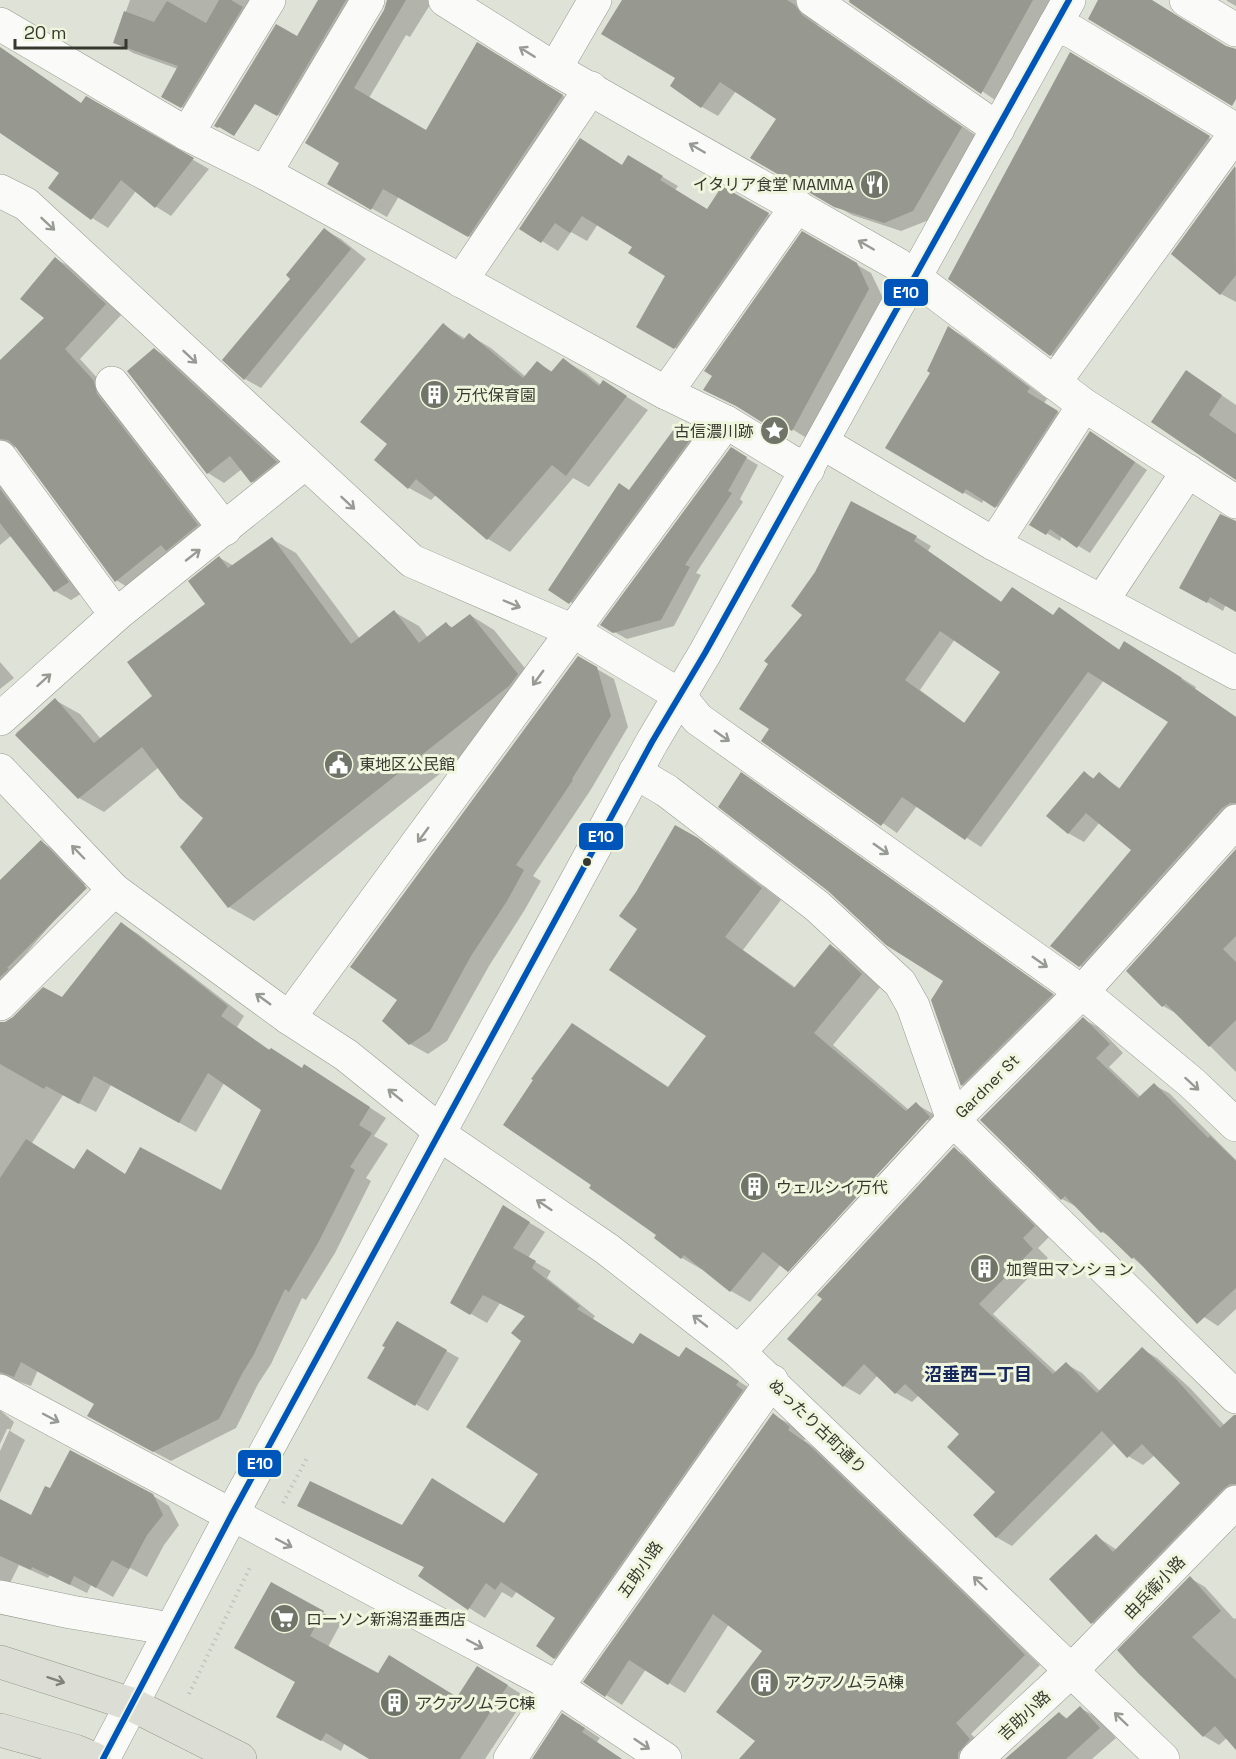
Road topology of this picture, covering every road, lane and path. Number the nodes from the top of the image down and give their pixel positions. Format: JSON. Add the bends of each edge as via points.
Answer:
{"nodes":[{"id":1,"x":269,"y":0,"type":"edge"},
{"id":2,"x":368,"y":0,"type":"edge"},
{"id":3,"x":445,"y":0,"type":"edge"},
{"id":4,"x":596,"y":0,"type":"edge"},
{"id":5,"x":813,"y":0,"type":"edge"},
{"id":6,"x":1186,"y":0,"type":"edge"},
{"id":7,"x":1062,"y":13,"type":"edge"},
{"id":8,"x":0,"y":24,"type":"edge"},
{"id":9,"x":1236,"y":30,"type":"edge"},
{"id":10,"x":555,"y":69,"type":"junction"},
{"id":11,"x":591,"y":88,"type":"junction"},
{"id":12,"x":998,"y":129,"type":"junction"},
{"id":13,"x":1236,"y":132,"type":"edge"},
{"id":14,"x":187,"y":134,"type":"junction"},
{"id":15,"x":265,"y":173,"type":"junction"},
{"id":16,"x":0,"y":191,"type":"edge"},
{"id":17,"x":797,"y":206,"type":"junction"},
{"id":18,"x":915,"y":277,"type":"junction"},
{"id":19,"x":461,"y":281,"type":"junction"},
{"id":20,"x":112,"y":382,"type":"dead end"},
{"id":21,"x":1054,"y":383,"type":"junction"},
{"id":22,"x":666,"y":393,"type":"junction"},
{"id":23,"x":1084,"y":405,"type":"junction"},
{"id":24,"x":726,"y":422,"type":"junction"},
{"id":25,"x":815,"y":456,"type":"junction"},
{"id":26,"x":0,"y":457,"type":"edge"},
{"id":27,"x":305,"y":463,"type":"junction"},
{"id":28,"x":1188,"y":471,"type":"junction"},
{"id":29,"x":1236,"y":502,"type":"edge"},
{"id":30,"x":225,"y":530,"type":"junction"},
{"id":31,"x":994,"y":544,"type":"junction"},
{"id":32,"x":1102,"y":602,"type":"junction"},
{"id":33,"x":116,"y":615,"type":"junction"},
{"id":34,"x":573,"y":631,"type":"junction"},
{"id":35,"x":1236,"y":673,"type":"edge"},
{"id":36,"x":680,"y":697,"type":"junction"},
{"id":37,"x":0,"y":718,"type":"edge"},
{"id":38,"x":0,"y":770,"type":"edge"},
{"id":39,"x":635,"y":772,"type":"junction"},
{"id":40,"x":1236,"y":821,"type":"edge"},
{"id":41,"x":114,"y":890,"type":"junction"},
{"id":42,"x":1082,"y":992,"type":"junction"},
{"id":43,"x":0,"y":1005,"type":"edge"},
{"id":44,"x":289,"y":1018,"type":"junction"},
{"id":45,"x":953,"y":1120,"type":"junction"},
{"id":46,"x":1236,"y":1125,"type":"edge"},
{"id":47,"x":438,"y":1134,"type":"junction"},
{"id":48,"x":739,"y":1352,"type":"junction"},
{"id":49,"x":772,"y":1381,"type":"junction"},
{"id":50,"x":0,"y":1390,"type":"edge"},
{"id":51,"x":1236,"y":1397,"type":"edge"},
{"id":52,"x":1236,"y":1502,"type":"edge"},
{"id":53,"x":232,"y":1514,"type":"junction"},
{"id":54,"x":0,"y":1598,"type":"edge"},
{"id":55,"x":170,"y":1631,"type":"junction"},
{"id":56,"x":0,"y":1662,"type":"edge"},
{"id":57,"x":1071,"y":1671,"type":"junction"},
{"id":58,"x":556,"y":1687,"type":"junction"},
{"id":59,"x":131,"y":1704,"type":"junction"},
{"id":60,"x":0,"y":1730,"type":"edge"},
{"id":61,"x":94,"y":1759,"type":"edge"},
{"id":62,"x":103,"y":1759,"type":"edge"},
{"id":63,"x":240,"y":1759,"type":"edge"},
{"id":64,"x":510,"y":1759,"type":"edge"},
{"id":65,"x":665,"y":1759,"type":"edge"},
{"id":66,"x":976,"y":1759,"type":"edge"},
{"id":67,"x":1163,"y":1759,"type":"edge"}],
"edges":[{"from":1,"to":14,"type":"street"},
{"from":2,"to":15,"type":"street"},
{"from":10,"to":3,"type":"street","one_way":true},
{"from":4,"to":10,"type":"street"},
{"from":5,"to":12,"type":"street"},
{"from":6,"to":9,"type":"street"},
{"from":7,"to":12,"type":"street"},
{"from":7,"to":13,"type":"street","via":[[1073,32]]},
{"from":8,"to":14,"type":"street"},
{"from":10,"to":11,"type":"street"},
{"from":17,"to":11,"type":"street","one_way":true},
{"from":11,"to":19,"type":"street"},
{"from":12,"to":18,"type":"street"},
{"from":13,"to":21,"type":"street"},
{"from":14,"to":15,"type":"street"},
{"from":15,"to":19,"type":"street"},
{"from":16,"to":27,"type":"street","one_way":true,"via":[[26,204]]},
{"from":18,"to":17,"type":"street","one_way":true},
{"from":17,"to":22,"type":"street"},
{"from":18,"to":21,"type":"street"},
{"from":18,"to":25,"type":"street"},
{"from":19,"to":22,"type":"street"},
{"from":20,"to":30,"type":"street"},
{"from":21,"to":23,"type":"street"},
{"from":22,"to":24,"type":"street"},
{"from":23,"to":28,"type":"street"},
{"from":23,"to":31,"type":"street"},
{"from":24,"to":25,"type":"street","via":[[790,460]]},
{"from":24,"to":34,"type":"street"},
{"from":25,"to":31,"type":"street"},
{"from":25,"to":36,"type":"street"},
{"from":26,"to":33,"type":"street"},
{"from":27,"to":30,"type":"street"},
{"from":27,"to":34,"type":"street","one_way":true,"via":[[412,561]]},
{"from":28,"to":29,"type":"street"},
{"from":28,"to":32,"type":"street"},
{"from":33,"to":30,"type":"street","one_way":true},
{"from":31,"to":32,"type":"street"},
{"from":32,"to":35,"type":"street"},
{"from":37,"to":33,"type":"street","one_way":true},
{"from":34,"to":36,"type":"street"},
{"from":34,"to":44,"type":"street","one_way":true},
{"from":36,"to":39,"type":"street"},
{"from":36,"to":42,"type":"street","one_way":true,"via":[[698,719]]},
{"from":41,"to":38,"type":"street","name":"ぬったり古町通り","one_way":true},
{"from":39,"to":45,"type":"street","via":[[667,791],[817,906],[900,983],[913,1006]]},
{"from":39,"to":47,"type":"street"},
{"from":40,"to":42,"type":"street","name":"Gardner St"},
{"from":41,"to":43,"type":"street"},
{"from":44,"to":41,"type":"street","name":"ぬったり古町通り","one_way":true},
{"from":42,"to":45,"type":"street","name":"Gardner St"},
{"from":42,"to":46,"type":"street","one_way":true,"via":[[1192,1083]]},
{"from":47,"to":44,"type":"street","name":"ぬったり古町通り","one_way":true,"via":[[429,1122],[346,1055]]},
{"from":45,"to":48,"type":"street","name":"Gardner St"},
{"from":45,"to":51,"type":"street"},
{"from":48,"to":47,"type":"street","name":"ぬったり古町通り","one_way":true,"via":[[608,1249]]},
{"from":47,"to":53,"type":"street"},
{"from":48,"to":49,"type":"street","name":"ぬったり古町通り"},
{"from":57,"to":49,"type":"street","name":"ぬったり古町通り","one_way":true},
{"from":49,"to":58,"type":"street","name":"五助小路"},
{"from":50,"to":53,"type":"street","one_way":true},
{"from":52,"to":57,"type":"street","name":"由兵衛小路"},
{"from":53,"to":55,"type":"street"},
{"from":53,"to":58,"type":"street","one_way":true},
{"from":54,"to":55,"type":"street"},
{"from":55,"to":59,"type":"street"},
{"from":56,"to":59,"type":"main road","one_way":true},
{"from":57,"to":66,"type":"street","name":"吉助小路"},
{"from":67,"to":57,"type":"street","name":"ぬったり古町通り","one_way":true},
{"from":58,"to":64,"type":"street","name":"五助小路"},
{"from":58,"to":65,"type":"street","one_way":true},
{"from":59,"to":62,"type":"street"},
{"from":59,"to":63,"type":"main road"},
{"from":60,"to":61,"type":"main road"}]}
